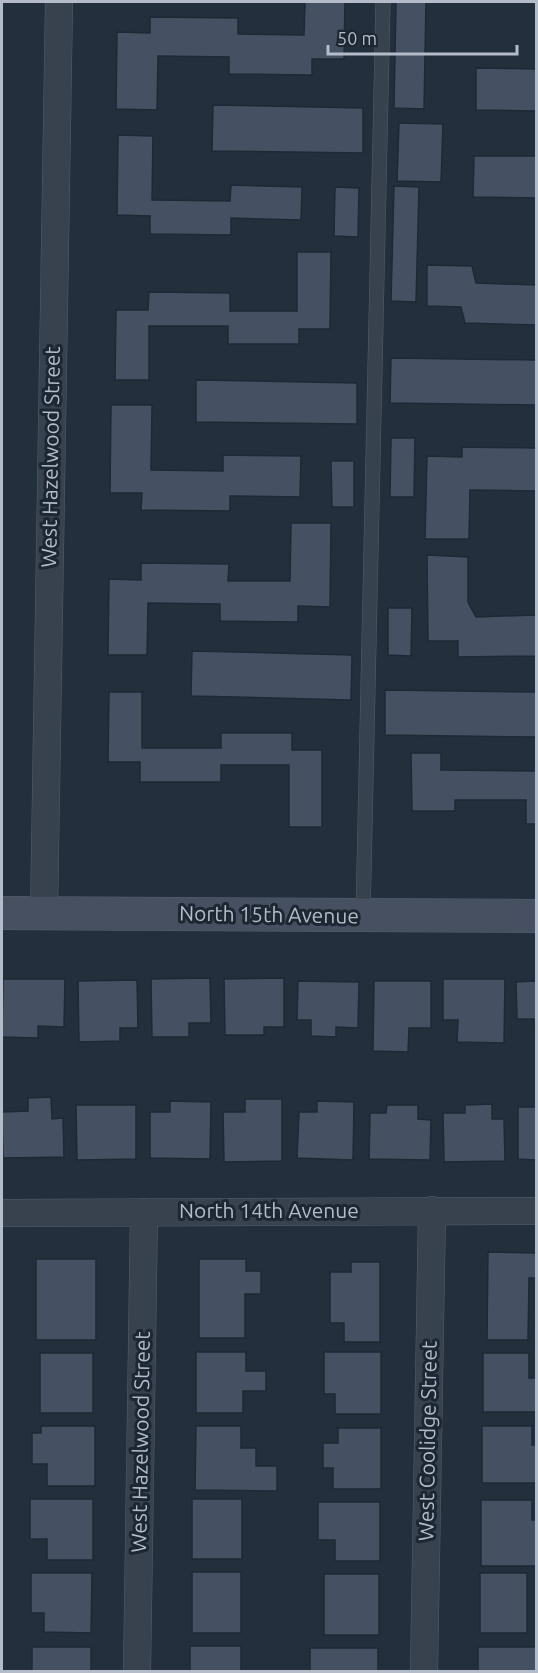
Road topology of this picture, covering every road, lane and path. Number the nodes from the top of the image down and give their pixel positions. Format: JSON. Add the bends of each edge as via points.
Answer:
{"nodes":[{"id":1,"x":59,"y":2,"type":"edge"},
{"id":2,"x":383,"y":2,"type":"edge"},
{"id":3,"x":2,"y":913,"type":"edge"},
{"id":4,"x":44,"y":913,"type":"junction"},
{"id":5,"x":363,"y":916,"type":"junction"},
{"id":6,"x":537,"y":916,"type":"edge"},
{"id":7,"x":432,"y":1210,"type":"junction"},
{"id":8,"x":537,"y":1211,"type":"edge"},
{"id":9,"x":144,"y":1212,"type":"junction"},
{"id":10,"x":2,"y":1213,"type":"edge"},
{"id":11,"x":138,"y":1671,"type":"edge"},
{"id":12,"x":424,"y":1671,"type":"edge"}],
"edges":[{"from":1,"to":4,"type":"street","name":"West Hazelwood Street"},
{"from":2,"to":5,"type":"lane"},
{"from":3,"to":4,"type":"street","name":"North 15th Avenue"},
{"from":4,"to":5,"type":"street","name":"North 15th Avenue"},
{"from":5,"to":6,"type":"street","name":"North 15th Avenue"},
{"from":7,"to":8,"type":"street","name":"North 14th Avenue"},
{"from":7,"to":9,"type":"street","name":"North 14th Avenue"},
{"from":7,"to":12,"type":"street","name":"West Coolidge Street"},
{"from":9,"to":10,"type":"street","name":"North 14th Avenue"},
{"from":9,"to":11,"type":"street","name":"West Hazelwood Street"}]}
